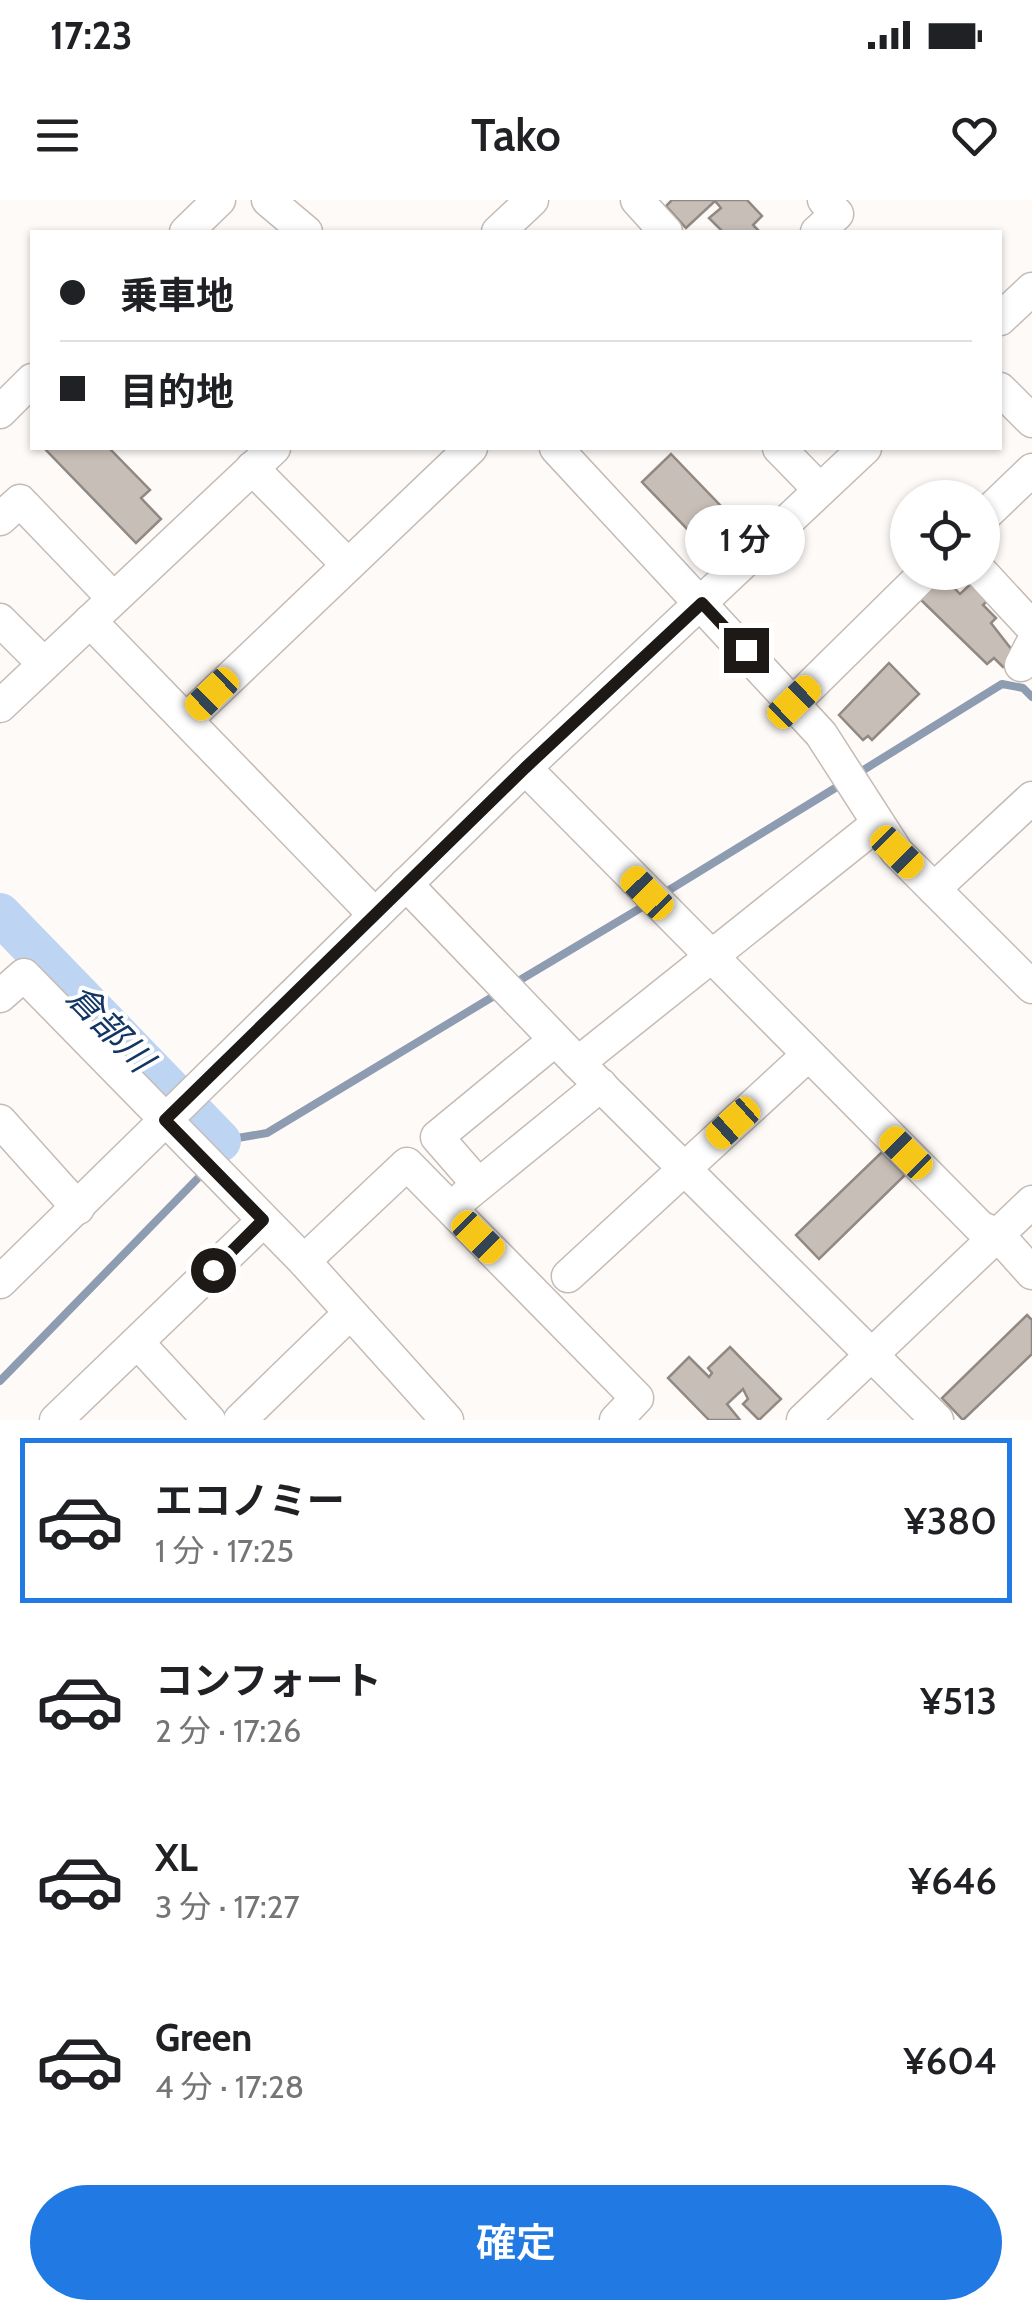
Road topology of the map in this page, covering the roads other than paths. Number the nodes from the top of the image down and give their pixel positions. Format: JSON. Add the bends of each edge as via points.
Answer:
{"nodes":[{"id":1,"x":219,"y":200,"type":"edge"},
{"id":2,"x":268,"y":200,"type":"edge"},
{"id":3,"x":532,"y":200,"type":"edge"},
{"id":4,"x":636,"y":200,"type":"edge"},
{"id":5,"x":824,"y":200,"type":"edge"},
{"id":6,"x":188,"y":230,"type":"edge"},
{"id":7,"x":304,"y":230,"type":"edge"},
{"id":8,"x":500,"y":230,"type":"edge"},
{"id":9,"x":664,"y":230,"type":"edge"},
{"id":10,"x":819,"y":230,"type":"edge"},
{"id":11,"x":1032,"y":289,"type":"edge"},
{"id":12,"x":1002,"y":317,"type":"edge"},
{"id":13,"x":30,"y":382,"type":"edge"},
{"id":14,"x":1002,"y":391,"type":"edge"},
{"id":15,"x":0,"y":412,"type":"edge"},
{"id":16,"x":1032,"y":421,"type":"edge"},
{"id":17,"x":469,"y":450,"type":"edge"},
{"id":18,"x":782,"y":450,"type":"edge"},
{"id":19,"x":863,"y":450,"type":"edge"},
{"id":20,"x":567,"y":451,"type":"edge"},
{"id":21,"x":263,"y":458,"type":"edge"},
{"id":22,"x":1032,"y":470,"type":"edge"},
{"id":23,"x":820,"y":490,"type":"junction"},
{"id":24,"x":1000,"y":501,"type":"edge"},
{"id":25,"x":0,"y":520,"type":"edge"},
{"id":26,"x":348,"y":565,"type":"junction"},
{"id":27,"x":908,"y":590,"type":"edge"},
{"id":28,"x":998,"y":590,"type":"edge"},
{"id":29,"x":702,"y":603,"type":"junction"},
{"id":30,"x":102,"y":609,"type":"junction"},
{"id":31,"x":0,"y":620,"type":"edge"},
{"id":32,"x":1032,"y":626,"type":"edge"},
{"id":33,"x":44,"y":664,"type":"junction"},
{"id":34,"x":794,"y":702,"type":"junction"},
{"id":35,"x":0,"y":706,"type":"edge"},
{"id":36,"x":186,"y":720,"type":"junction"},
{"id":37,"x":525,"y":768,"type":"junction"},
{"id":38,"x":1032,"y":798,"type":"edge"},
{"id":39,"x":876,"y":825,"type":"junction"},
{"id":40,"x":406,"y":884,"type":"junction"},
{"id":41,"x":934,"y":889,"type":"junction"},
{"id":42,"x":375,"y":915,"type":"junction"},
{"id":43,"x":710,"y":958,"type":"junction"},
{"id":44,"x":1028,"y":974,"type":"edge"},
{"id":45,"x":0,"y":996,"type":"edge"},
{"id":46,"x":808,"y":1055,"type":"junction"},
{"id":47,"x":578,"y":1063,"type":"junction"},
{"id":48,"x":175,"y":1110,"type":"junction"},
{"id":49,"x":0,"y":1120,"type":"edge"},
{"id":50,"x":684,"y":1168,"type":"junction"},
{"id":51,"x":477,"y":1183,"type":"junction"},
{"id":52,"x":1032,"y":1202,"type":"edge"},
{"id":53,"x":78,"y":1208,"type":"junction"},
{"id":54,"x":452,"y":1210,"type":"junction"},
{"id":55,"x":263,"y":1220,"type":"junction"},
{"id":56,"x":998,"y":1235,"type":"junction"},
{"id":57,"x":304,"y":1261,"type":"junction"},
{"id":58,"x":1032,"y":1273,"type":"edge"},
{"id":59,"x":568,"y":1276,"type":"dead end"},
{"id":60,"x":0,"y":1282,"type":"edge"},
{"id":61,"x":348,"y":1315,"type":"junction"},
{"id":62,"x":138,"y":1343,"type":"junction"},
{"id":63,"x":871,"y":1354,"type":"junction"},
{"id":64,"x":438,"y":1417,"type":"edge"},
{"id":65,"x":56,"y":1420,"type":"edge"},
{"id":66,"x":210,"y":1420,"type":"edge"},
{"id":67,"x":240,"y":1420,"type":"edge"},
{"id":68,"x":616,"y":1420,"type":"edge"},
{"id":69,"x":803,"y":1420,"type":"edge"},
{"id":70,"x":937,"y":1420,"type":"edge"}],
"edges":[{"from":1,"to":6,"type":"street"},
{"from":2,"to":7,"type":"street"},
{"from":3,"to":8,"type":"street"},
{"from":4,"to":9,"type":"street"},
{"from":5,"to":10,"type":"street","via":[[837,214]]},
{"from":11,"to":12,"type":"street"},
{"from":13,"to":15,"type":"street"},
{"from":14,"to":16,"type":"street"},
{"from":17,"to":26,"type":"street"},
{"from":18,"to":23,"type":"street"},
{"from":19,"to":23,"type":"street"},
{"from":20,"to":29,"type":"street"},
{"from":21,"to":26,"type":"street"},
{"from":21,"to":30,"type":"street"},
{"from":22,"to":24,"type":"street"},
{"from":23,"to":29,"type":"street"},
{"from":25,"to":30,"type":"street","via":[[20,501]]},
{"from":26,"to":36,"type":"street"},
{"from":27,"to":34,"type":"street"},
{"from":28,"to":32,"type":"street"},
{"from":29,"to":34,"type":"street"},
{"from":29,"to":37,"type":"street"},
{"from":30,"to":33,"type":"street"},
{"from":30,"to":36,"type":"street"},
{"from":31,"to":33,"type":"street"},
{"from":33,"to":35,"type":"street"},
{"from":34,"to":39,"type":"street"},
{"from":36,"to":42,"type":"street"},
{"from":37,"to":40,"type":"street"},
{"from":37,"to":43,"type":"street"},
{"from":38,"to":41,"type":"street"},
{"from":39,"to":41,"type":"street"},
{"from":39,"to":43,"type":"street"},
{"from":40,"to":42,"type":"street"},
{"from":40,"to":47,"type":"street"},
{"from":41,"to":44,"type":"street"},
{"from":42,"to":48,"type":"street"},
{"from":43,"to":46,"type":"street"},
{"from":43,"to":47,"type":"street"},
{"from":45,"to":48,"type":"street","via":[[24,975]]},
{"from":46,"to":50,"type":"street"},
{"from":46,"to":56,"type":"street","via":[[980,1227]]},
{"from":47,"to":50,"type":"street"},
{"from":47,"to":51,"type":"street"},
{"from":47,"to":51,"type":"street","via":[[438,1137]]},
{"from":48,"to":53,"type":"street"},
{"from":48,"to":55,"type":"street","via":[[211,1167]]},
{"from":49,"to":53,"type":"street"},
{"from":50,"to":59,"type":"street"},
{"from":50,"to":63,"type":"street"},
{"from":51,"to":54,"type":"street"},
{"from":52,"to":56,"type":"street"},
{"from":53,"to":60,"type":"street"},
{"from":54,"to":57,"type":"street","via":[[407,1164]]},
{"from":54,"to":68,"type":"street","via":[[637,1398]]},
{"from":55,"to":57,"type":"street"},
{"from":55,"to":62,"type":"street"},
{"from":56,"to":58,"type":"street"},
{"from":56,"to":63,"type":"street"},
{"from":57,"to":61,"type":"street"},
{"from":61,"to":64,"type":"street"},
{"from":61,"to":67,"type":"street"},
{"from":62,"to":65,"type":"street"},
{"from":62,"to":66,"type":"street"},
{"from":63,"to":69,"type":"street"},
{"from":63,"to":70,"type":"street"}]}
